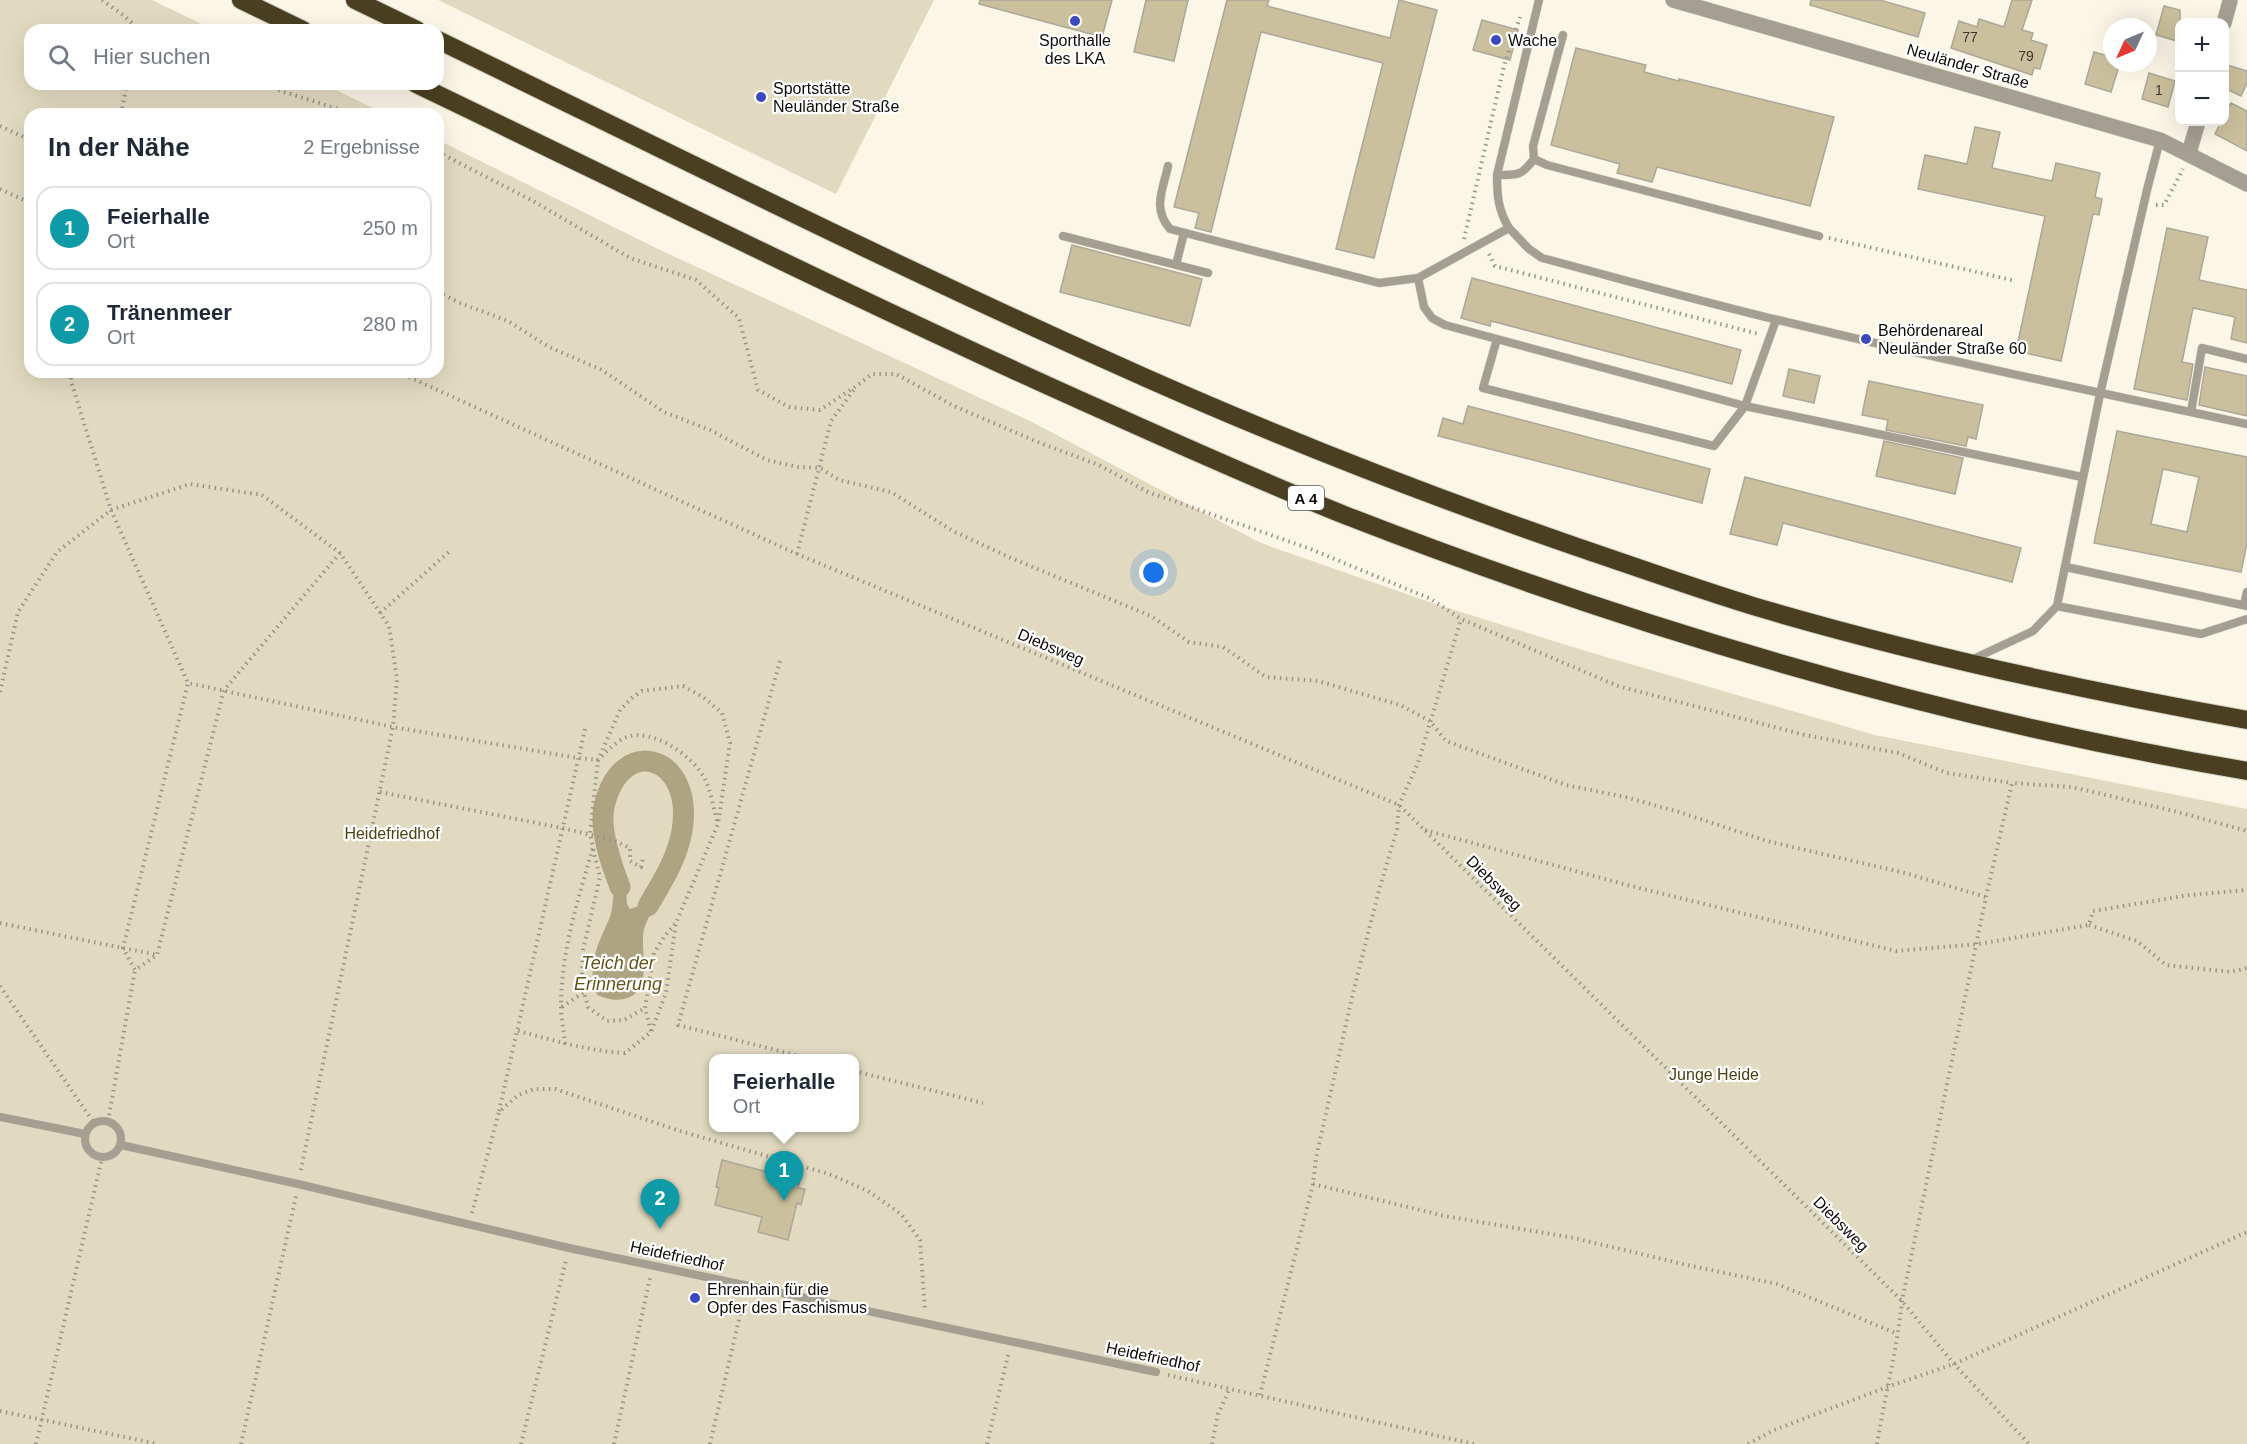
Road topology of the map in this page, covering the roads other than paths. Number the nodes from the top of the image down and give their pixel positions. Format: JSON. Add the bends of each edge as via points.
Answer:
{"nodes":[{"id":1,"x":241,"y":0,"type":"edge"},
{"id":2,"x":355,"y":0,"type":"edge"},
{"id":3,"x":1673,"y":0,"type":"edge"},
{"id":4,"x":2230,"y":1,"type":"edge"},
{"id":5,"x":1538,"y":2,"type":"edge"},
{"id":6,"x":2225,"y":18,"type":"edge"},
{"id":7,"x":291,"y":24,"type":"edge"},
{"id":8,"x":405,"y":24,"type":"edge"},
{"id":9,"x":1563,"y":34,"type":"dead end"},
{"id":10,"x":444,"y":43,"type":"edge"},
{"id":11,"x":428,"y":90,"type":"edge"},
{"id":12,"x":2197,"y":126,"type":"edge"},
{"id":13,"x":2160,"y":140,"type":"junction"},
{"id":14,"x":2189,"y":153,"type":"junction"},
{"id":15,"x":1534,"y":159,"type":"junction"},
{"id":16,"x":1168,"y":166,"type":"dead end"},
{"id":17,"x":1497,"y":175,"type":"junction"},
{"id":18,"x":2247,"y":184,"type":"edge"},
{"id":19,"x":1509,"y":228,"type":"junction"},
{"id":20,"x":1184,"y":233,"type":"junction"},
{"id":21,"x":1063,"y":236,"type":"dead end"},
{"id":22,"x":1819,"y":236,"type":"road end"},
{"id":23,"x":1176,"y":265,"type":"junction"},
{"id":24,"x":1208,"y":273,"type":"dead end"},
{"id":25,"x":1418,"y":278,"type":"junction"},
{"id":26,"x":1776,"y":320,"type":"junction"},
{"id":27,"x":1497,"y":339,"type":"junction"},
{"id":28,"x":2247,"y":358,"type":"edge"},
{"id":29,"x":2100,"y":394,"type":"junction"},
{"id":30,"x":1745,"y":406,"type":"junction"},
{"id":31,"x":2191,"y":412,"type":"junction"},
{"id":32,"x":2247,"y":424,"type":"edge"},
{"id":33,"x":2082,"y":477,"type":"junction"},
{"id":34,"x":2066,"y":567,"type":"junction"},
{"id":35,"x":2247,"y":592,"type":"edge"},
{"id":36,"x":2245,"y":605,"type":"edge"},
{"id":37,"x":2057,"y":606,"type":"junction"},
{"id":38,"x":2247,"y":619,"type":"edge"},
{"id":39,"x":1967,"y":662,"type":"junction"},
{"id":40,"x":2247,"y":720,"type":"edge"},
{"id":41,"x":2247,"y":771,"type":"edge"},
{"id":42,"x":0,"y":1117,"type":"edge"},
{"id":43,"x":85,"y":1134,"type":"junction"},
{"id":44,"x":121,"y":1146,"type":"junction"},
{"id":45,"x":1156,"y":1372,"type":"road end"}],
"edges":[{"from":1,"to":7,"type":"highway"},
{"from":2,"to":8,"type":"highway"},
{"from":3,"to":13,"type":"street","name":"Neuländer Straße"},
{"from":4,"to":6,"type":"street"},
{"from":5,"to":17,"type":"lane"},
{"from":9,"to":15,"type":"lane","via":[[1533,146]]},
{"from":10,"to":39,"type":"highway","via":[[1109,362],[1324,453],[1541,535],[1730,599]]},
{"from":11,"to":41,"type":"highway","number":"A 4","via":[[966,348],[1269,483],[1438,550],[1630,619],[1847,684],[2067,737]]},
{"from":12,"to":14,"type":"street"},
{"from":13,"to":14,"type":"street","name":"Neuländer Straße"},
{"from":13,"to":29,"type":"lane"},
{"from":14,"to":18,"type":"street","name":"Neuländer Straße"},
{"from":15,"to":17,"type":"lane","via":[[1517,175]]},
{"from":15,"to":22,"type":"lane"},
{"from":16,"to":20,"type":"lane","via":[[1158,207],[1170,229]]},
{"from":17,"to":19,"type":"lane","via":[[1497,198]]},
{"from":19,"to":25,"type":"lane"},
{"from":19,"to":26,"type":"lane","via":[[1542,258]]},
{"from":20,"to":23,"type":"lane"},
{"from":20,"to":25,"type":"lane","via":[[1379,283]]},
{"from":21,"to":23,"type":"lane"},
{"from":23,"to":24,"type":"lane"},
{"from":25,"to":27,"type":"lane","via":[[1424,307],[1432,318]]},
{"from":26,"to":29,"type":"lane"},
{"from":26,"to":30,"type":"lane"},
{"from":27,"to":30,"type":"lane"},
{"from":27,"to":30,"type":"lane","via":[[1484,388],[1714,446]]},
{"from":28,"to":31,"type":"lane","via":[[2202,348]]},
{"from":29,"to":31,"type":"lane"},
{"from":29,"to":33,"type":"lane"},
{"from":30,"to":33,"type":"lane"},
{"from":31,"to":32,"type":"lane"},
{"from":33,"to":34,"type":"lane"},
{"from":34,"to":36,"type":"lane"},
{"from":34,"to":37,"type":"lane"},
{"from":35,"to":36,"type":"lane"},
{"from":37,"to":38,"type":"lane","via":[[2201,634]]},
{"from":37,"to":39,"type":"lane","via":[[2033,631]]},
{"from":39,"to":40,"type":"highway"},
{"from":42,"to":43,"type":"lane"},
{"from":43,"to":44,"type":"lane","via":[[92,1154],[102,1158],[115,1154]]},
{"from":43,"to":44,"type":"lane","via":[[94,1123],[108,1121],[122,1134]]},
{"from":44,"to":45,"type":"lane","name":"Heidefriedhof","via":[[569,1248]]}]}
